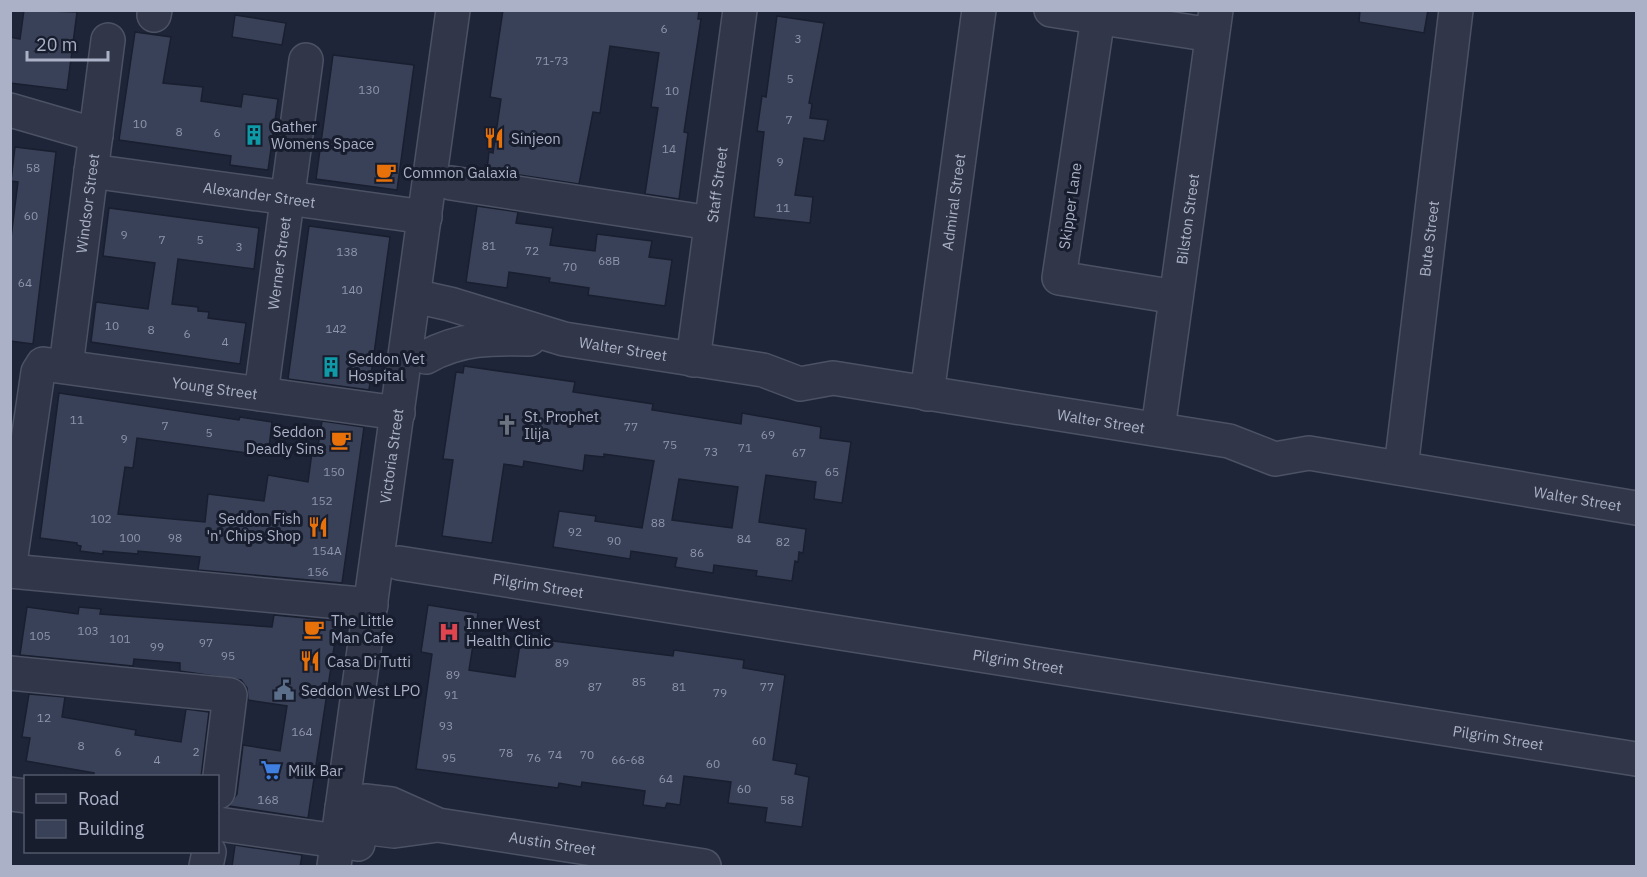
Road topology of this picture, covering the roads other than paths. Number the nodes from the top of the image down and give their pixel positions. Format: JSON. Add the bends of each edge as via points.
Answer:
{"nodes":[{"id":1,"x":453,"y":10,"type":"edge"},
{"id":2,"x":474,"y":10,"type":"edge"},
{"id":3,"x":740,"y":10,"type":"edge"},
{"id":4,"x":979,"y":10,"type":"edge"},
{"id":5,"x":1052,"y":10,"type":"edge"},
{"id":6,"x":1456,"y":10,"type":"edge"},
{"id":7,"x":1098,"y":18,"type":"junction"},
{"id":8,"x":1214,"y":23,"type":"edge"},
{"id":9,"x":108,"y":40,"type":"dead end"},
{"id":10,"x":306,"y":60,"type":"dead end"},
{"id":11,"x":10,"y":110,"type":"edge"},
{"id":12,"x":96,"y":135,"type":"junction"},
{"id":13,"x":91,"y":171,"type":"junction"},
{"id":14,"x":451,"y":183,"type":"junction"},
{"id":15,"x":288,"y":198,"type":"junction"},
{"id":16,"x":425,"y":217,"type":"junction"},
{"id":17,"x":711,"y":223,"type":"junction"},
{"id":18,"x":1176,"y":297,"type":"junction"},
{"id":19,"x":424,"y":298,"type":"junction"},
{"id":20,"x":564,"y":339,"type":"junction"},
{"id":21,"x":426,"y":357,"type":"junction"},
{"id":22,"x":693,"y":360,"type":"junction"},
{"id":23,"x":52,"y":369,"type":"junction"},
{"id":24,"x":261,"y":394,"type":"junction"},
{"id":25,"x":927,"y":394,"type":"junction"},
{"id":26,"x":398,"y":413,"type":"junction"},
{"id":27,"x":1158,"y":429,"type":"junction"},
{"id":28,"x":1401,"y":468,"type":"junction"},
{"id":29,"x":1636,"y":508,"type":"edge"},
{"id":30,"x":10,"y":563,"type":"edge"},
{"id":31,"x":399,"y":563,"type":"junction"},
{"id":32,"x":10,"y":571,"type":"edge"},
{"id":33,"x":371,"y":606,"type":"junction"},
{"id":34,"x":10,"y":673,"type":"edge"},
{"id":35,"x":1636,"y":759,"type":"edge"},
{"id":36,"x":219,"y":784,"type":"edge"},
{"id":37,"x":219,"y":824,"type":"edge"},
{"id":38,"x":351,"y":836,"type":"edge"},
{"id":39,"x":578,"y":857,"type":"edge"},
{"id":40,"x":704,"y":867,"type":"edge"}],
"edges":[{"from":1,"to":16,"type":"street","name":"Victoria Street"},
{"from":2,"to":14,"type":"street","name":"Victoria Street"},
{"from":3,"to":17,"type":"street","name":"Staff Street"},
{"from":4,"to":25,"type":"street","name":"Admiral Street"},
{"from":5,"to":7,"type":"street"},
{"from":6,"to":28,"type":"street","name":"Bute Street"},
{"from":7,"to":8,"type":"street"},
{"from":7,"to":18,"type":"street","name":"Skipper Lane","via":[[1059,278]]},
{"from":8,"to":18,"type":"street","name":"Bilston Street"},
{"from":9,"to":12,"type":"street","name":"Windsor Street"},
{"from":10,"to":15,"type":"street","name":"Werner Street"},
{"from":11,"to":12,"type":"street"},
{"from":12,"to":13,"type":"street","name":"Windsor Street"},
{"from":13,"to":15,"type":"street","name":"Alexander Street"},
{"from":13,"to":23,"type":"street","name":"Windsor Street"},
{"from":14,"to":17,"type":"street"},
{"from":14,"to":19,"type":"street","name":"Victoria Street"},
{"from":15,"to":16,"type":"street","name":"Alexander Street"},
{"from":15,"to":24,"type":"street","name":"Werner Street"},
{"from":16,"to":19,"type":"street","name":"Victoria Street"},
{"from":17,"to":22,"type":"street","name":"Staff Street"},
{"from":18,"to":27,"type":"street","name":"Bilston Street"},
{"from":19,"to":20,"type":"street","name":"Walter Street"},
{"from":19,"to":21,"type":"street","name":"Victoria Street"},
{"from":19,"to":26,"type":"street","name":"Victoria Street"},
{"from":20,"to":21,"type":"street","name":"Walter Street","via":[[475,340],[451,345]]},
{"from":20,"to":22,"type":"street","name":"Walter Street"},
{"from":21,"to":31,"type":"street","name":"Victoria Street"},
{"from":22,"to":25,"type":"street","name":"Walter Street","via":[[762,370],[800,384],[833,378]]},
{"from":23,"to":24,"type":"street","name":"Young Street"},
{"from":23,"to":30,"type":"street","name":"Windsor Street"},
{"from":24,"to":26,"type":"street","name":"Young Street"},
{"from":25,"to":27,"type":"street","name":"Walter Street"},
{"from":26,"to":33,"type":"street","name":"Victoria Street"},
{"from":27,"to":28,"type":"street","name":"Walter Street","via":[[1229,441],[1275,459],[1309,453]]},
{"from":28,"to":29,"type":"street","name":"Walter Street"},
{"from":31,"to":35,"type":"street","name":"Pilgrim Street"},
{"from":31,"to":38,"type":"street","name":"Victoria Street"},
{"from":32,"to":33,"type":"street"},
{"from":33,"to":38,"type":"street","name":"Victoria Street"},
{"from":34,"to":36,"type":"street","via":[[230,695]]},
{"from":37,"to":38,"type":"street","name":"Austin Street"},
{"from":38,"to":39,"type":"street","name":"Austin Street","via":[[438,825]]},
{"from":39,"to":40,"type":"street","name":"Austin Street"}]}
